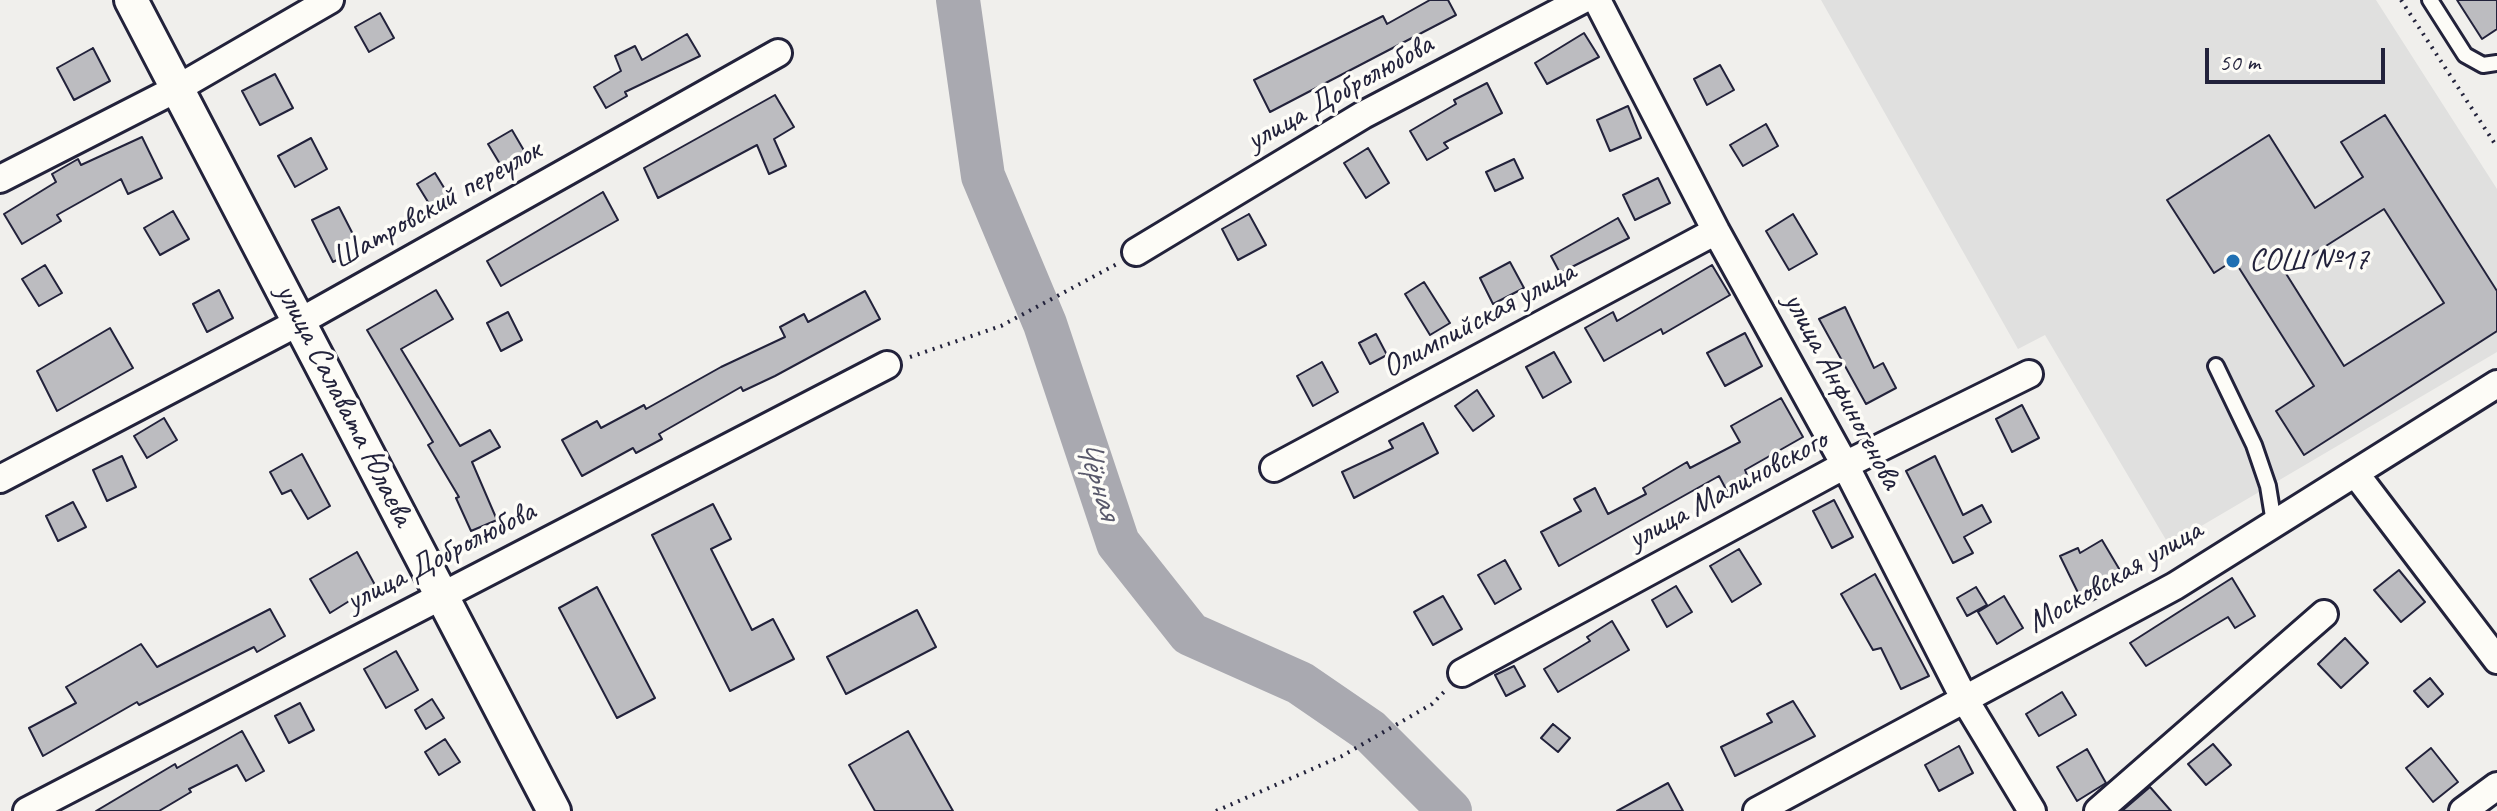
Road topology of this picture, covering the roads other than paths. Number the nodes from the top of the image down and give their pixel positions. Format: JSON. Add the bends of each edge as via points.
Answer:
{"nodes":[{"id":1,"x":131,"y":0,"type":"edge"},
{"id":2,"x":330,"y":0,"type":"edge"},
{"id":3,"x":1582,"y":0,"type":"edge"},
{"id":4,"x":1597,"y":0,"type":"edge"},
{"id":5,"x":2430,"y":0,"type":"edge"},
{"id":6,"x":778,"y":53,"type":"dead end"},
{"id":7,"x":2497,"y":63,"type":"edge"},
{"id":8,"x":178,"y":88,"type":"junction"},
{"id":9,"x":0,"y":179,"type":"edge"},
{"id":10,"x":1716,"y":231,"type":"junction"},
{"id":11,"x":1136,"y":252,"type":"road end"},
{"id":12,"x":301,"y":321,"type":"junction"},
{"id":13,"x":887,"y":365,"type":"road end"},
{"id":14,"x":2216,"y":366,"type":"dead end"},
{"id":15,"x":2029,"y":374,"type":"dead end"},
{"id":16,"x":2497,"y":384,"type":"edge"},
{"id":17,"x":1845,"y":465,"type":"junction"},
{"id":18,"x":1274,"y":468,"type":"dead end"},
{"id":19,"x":2355,"y":473,"type":"junction"},
{"id":20,"x":0,"y":479,"type":"edge"},
{"id":21,"x":2274,"y":523,"type":"junction"},
{"id":22,"x":442,"y":595,"type":"junction"},
{"id":23,"x":2324,"y":614,"type":"dead end"},
{"id":24,"x":2497,"y":660,"type":"edge"},
{"id":25,"x":1462,"y":673,"type":"dead end"},
{"id":26,"x":1965,"y":700,"type":"junction"},
{"id":27,"x":2497,"y":786,"type":"edge"},
{"id":28,"x":27,"y":811,"type":"edge"},
{"id":29,"x":554,"y":811,"type":"edge"},
{"id":30,"x":1757,"y":811,"type":"edge"},
{"id":31,"x":2032,"y":811,"type":"edge"},
{"id":32,"x":2098,"y":811,"type":"edge"},
{"id":33,"x":2463,"y":811,"type":"edge"}],
"edges":[{"from":1,"to":8,"type":"street","name":"улица Салавата Юлаева"},
{"from":2,"to":8,"type":"street"},
{"from":3,"to":11,"type":"street","name":"улица Добролюбова","via":[[1363,115]]},
{"from":4,"to":10,"type":"street","name":"улица Анфиногенова"},
{"from":5,"to":7,"type":"lane","via":[[2465,55],[2483,65]]},
{"from":6,"to":12,"type":"street","name":"Шатровский переулок"},
{"from":8,"to":9,"type":"street"},
{"from":8,"to":12,"type":"street","name":"улица Салавата Юлаева"},
{"from":10,"to":17,"type":"street","name":"улица Анфиногенова"},
{"from":10,"to":18,"type":"street","name":"Олимпийская улица"},
{"from":12,"to":20,"type":"street","name":"Шатровский переулок"},
{"from":12,"to":22,"type":"street","name":"улица Салавата Юлаева"},
{"from":13,"to":22,"type":"street","name":"улица Добролюбова"},
{"from":14,"to":21,"type":"lane","via":[[2254,445]]},
{"from":15,"to":17,"type":"street","name":"улица Малиновского"},
{"from":16,"to":19,"type":"street","name":"Московская улица"},
{"from":17,"to":25,"type":"street","name":"улица Малиновского"},
{"from":17,"to":26,"type":"street","name":"улица Анфиногенова"},
{"from":19,"to":21,"type":"street","name":"Московская улица"},
{"from":19,"to":24,"type":"street"},
{"from":21,"to":26,"type":"street","name":"Московская улица","via":[[2175,586]]},
{"from":22,"to":28,"type":"street","name":"улица Добролюбова"},
{"from":22,"to":29,"type":"street","name":"улица Салавата Юлаева"},
{"from":23,"to":32,"type":"street"},
{"from":26,"to":30,"type":"street","name":"Московская улица"},
{"from":26,"to":31,"type":"street","name":"улица Анфиногенова"},
{"from":27,"to":33,"type":"street"}]}
